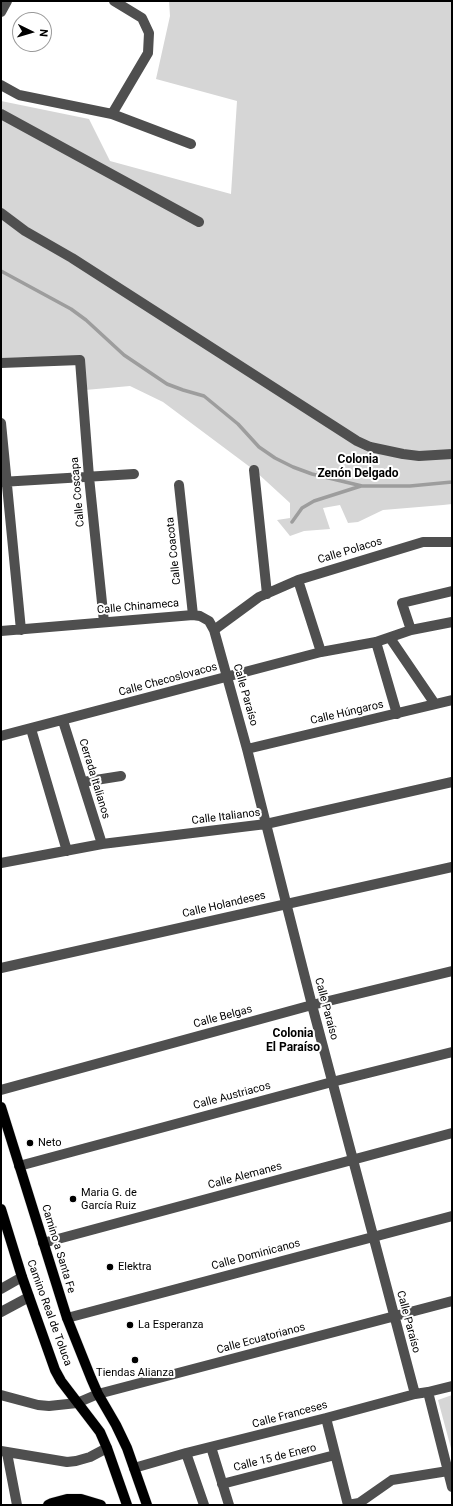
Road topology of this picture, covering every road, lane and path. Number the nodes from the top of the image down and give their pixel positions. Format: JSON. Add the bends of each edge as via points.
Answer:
{"nodes":[{"id":1,"x":7,"y":1,"type":"edge"},
{"id":2,"x":114,"y":1,"type":"edge"},
{"id":3,"x":1,"y":12,"type":"edge"},
{"id":4,"x":1,"y":85,"type":"edge"},
{"id":5,"x":1,"y":114,"type":"edge"},
{"id":6,"x":112,"y":114,"type":"junction"},
{"id":7,"x":190,"y":144,"type":"dead end"},
{"id":8,"x":1,"y":213,"type":"edge"},
{"id":9,"x":199,"y":222,"type":"dead end"},
{"id":10,"x":1,"y":363,"type":"edge"},
{"id":11,"x":1,"y":423,"type":"edge"},
{"id":12,"x":452,"y":454,"type":"edge"},
{"id":13,"x":254,"y":470,"type":"dead end"},
{"id":14,"x":134,"y":474,"type":"dead end"},
{"id":15,"x":89,"y":477,"type":"junction"},
{"id":16,"x":4,"y":482,"type":"edge"},
{"id":17,"x":179,"y":485,"type":"dead end"},
{"id":18,"x":452,"y":542,"type":"edge"},
{"id":19,"x":298,"y":580,"type":"junction"},
{"id":20,"x":452,"y":591,"type":"edge"},
{"id":21,"x":263,"y":596,"type":"junction"},
{"id":22,"x":193,"y":615,"type":"junction"},
{"id":23,"x":104,"y":622,"type":"junction"},
{"id":24,"x":452,"y":622,"type":"edge"},
{"id":25,"x":21,"y":630,"type":"junction"},
{"id":26,"x":214,"y":630,"type":"junction"},
{"id":27,"x":411,"y":630,"type":"junction"},
{"id":28,"x":1,"y":631,"type":"edge"},
{"id":29,"x":390,"y":638,"type":"junction"},
{"id":30,"x":376,"y":642,"type":"junction"},
{"id":31,"x":321,"y":652,"type":"junction"},
{"id":32,"x":227,"y":677,"type":"junction"},
{"id":33,"x":452,"y":700,"type":"edge"},
{"id":34,"x":435,"y":704,"type":"junction"},
{"id":35,"x":397,"y":714,"type":"junction"},
{"id":36,"x":63,"y":721,"type":"junction"},
{"id":37,"x":31,"y":729,"type":"junction"},
{"id":38,"x":1,"y":736,"type":"edge"},
{"id":39,"x":247,"y":749,"type":"junction"},
{"id":40,"x":121,"y":776,"type":"dead end"},
{"id":41,"x":83,"y":782,"type":"junction"},
{"id":42,"x":452,"y":782,"type":"edge"},
{"id":43,"x":266,"y":824,"type":"junction"},
{"id":44,"x":102,"y":844,"type":"junction"},
{"id":45,"x":67,"y":851,"type":"junction"},
{"id":46,"x":1,"y":863,"type":"edge"},
{"id":47,"x":452,"y":868,"type":"edge"},
{"id":48,"x":286,"y":903,"type":"junction"},
{"id":49,"x":1,"y":968,"type":"edge"},
{"id":50,"x":452,"y":971,"type":"edge"},
{"id":51,"x":312,"y":1005,"type":"junction"},
{"id":52,"x":452,"y":1052,"type":"edge"},
{"id":53,"x":332,"y":1082,"type":"junction"},
{"id":54,"x":1,"y":1090,"type":"edge"},
{"id":55,"x":1,"y":1107,"type":"edge"},
{"id":56,"x":452,"y":1133,"type":"edge"},
{"id":57,"x":353,"y":1159,"type":"junction"},
{"id":58,"x":19,"y":1166,"type":"junction"},
{"id":59,"x":1,"y":1209,"type":"edge"},
{"id":60,"x":452,"y":1216,"type":"edge"},
{"id":61,"x":374,"y":1237,"type":"junction"},
{"id":62,"x":43,"y":1243,"type":"junction"},
{"id":63,"x":22,"y":1277,"type":"junction"},
{"id":64,"x":1,"y":1289,"type":"edge"},
{"id":65,"x":29,"y":1297,"type":"junction"},
{"id":66,"x":452,"y":1301,"type":"edge"},
{"id":67,"x":1,"y":1312,"type":"edge"},
{"id":68,"x":394,"y":1316,"type":"junction"},
{"id":69,"x":67,"y":1318,"type":"junction"},
{"id":70,"x":452,"y":1386,"type":"edge"},
{"id":71,"x":428,"y":1392,"type":"junction"},
{"id":72,"x":98,"y":1394,"type":"junction"},
{"id":73,"x":415,"y":1394,"type":"junction"},
{"id":74,"x":1,"y":1395,"type":"edge"},
{"id":75,"x":77,"y":1403,"type":"junction"},
{"id":76,"x":326,"y":1418,"type":"junction"},
{"id":77,"x":211,"y":1447,"type":"junction"},
{"id":78,"x":107,"y":1448,"type":"junction"},
{"id":79,"x":4,"y":1452,"type":"edge"},
{"id":80,"x":186,"y":1453,"type":"junction"},
{"id":81,"x":335,"y":1455,"type":"junction"},
{"id":82,"x":134,"y":1468,"type":"junction"},
{"id":83,"x":448,"y":1471,"type":"junction"},
{"id":84,"x":222,"y":1484,"type":"junction"},
{"id":85,"x":452,"y":1487,"type":"edge"},
{"id":86,"x":16,"y":1505,"type":"edge"},
{"id":87,"x":48,"y":1505,"type":"edge"},
{"id":88,"x":101,"y":1505,"type":"edge"},
{"id":89,"x":127,"y":1505,"type":"edge"},
{"id":90,"x":147,"y":1505,"type":"edge"},
{"id":91,"x":204,"y":1505,"type":"edge"},
{"id":92,"x":229,"y":1505,"type":"edge"},
{"id":93,"x":348,"y":1505,"type":"edge"}],
"edges":[{"from":1,"to":3,"type":"street"},
{"from":2,"to":6,"type":"street","via":[[142,18],[149,33],[148,53]]},
{"from":4,"to":6,"type":"street","via":[[19,94]]},
{"from":5,"to":9,"type":"street"},
{"from":6,"to":7,"type":"street"},
{"from":8,"to":12,"type":"street","via":[[25,231],[72,258],[357,441],[370,447],[403,454]]},
{"from":10,"to":15,"type":"street","name":"Calle Coscapa","via":[[80,360]]},
{"from":11,"to":16,"type":"street"},
{"from":13,"to":21,"type":"street"},
{"from":14,"to":15,"type":"street"},
{"from":15,"to":16,"type":"street"},
{"from":15,"to":23,"type":"street","name":"Calle Coscapa"},
{"from":16,"to":25,"type":"street"},
{"from":17,"to":22,"type":"street","name":"Calle Coacota"},
{"from":18,"to":19,"type":"street","name":"Calle Polacos","via":[[423,542]]},
{"from":19,"to":21,"type":"street","name":"Calle Polacos"},
{"from":19,"to":31,"type":"street"},
{"from":20,"to":27,"type":"street","via":[[402,603]]},
{"from":21,"to":26,"type":"street"},
{"from":22,"to":23,"type":"street","name":"Calle Chinameca"},
{"from":22,"to":26,"type":"street","name":"Calle Chinameca","via":[[209,621]]},
{"from":23,"to":25,"type":"street","name":"Calle Chinameca"},
{"from":24,"to":27,"type":"street","name":"Calle Checoslovacos"},
{"from":25,"to":28,"type":"street","name":"Calle Chinameca"},
{"from":26,"to":32,"type":"street","name":"Calle Paraíso"},
{"from":27,"to":29,"type":"street","name":"Calle Checoslovacos"},
{"from":29,"to":30,"type":"street","name":"Calle Checoslovacos"},
{"from":29,"to":34,"type":"street"},
{"from":30,"to":31,"type":"street","name":"Calle Checoslovacos"},
{"from":30,"to":35,"type":"street"},
{"from":31,"to":32,"type":"street","name":"Calle Checoslovacos"},
{"from":32,"to":36,"type":"street","name":"Calle Checoslovacos"},
{"from":32,"to":39,"type":"street","name":"Calle Paraíso"},
{"from":33,"to":34,"type":"street","name":"Calle Húngaros"},
{"from":34,"to":35,"type":"street","name":"Calle Húngaros"},
{"from":35,"to":39,"type":"street","name":"Calle Húngaros"},
{"from":36,"to":37,"type":"street","name":"Calle Checoslovacos"},
{"from":36,"to":41,"type":"street","name":"Cerrada Italianos"},
{"from":37,"to":38,"type":"street","name":"Calle Checoslovacos"},
{"from":37,"to":45,"type":"street"},
{"from":39,"to":43,"type":"street","name":"Calle Paraíso"},
{"from":40,"to":41,"type":"street"},
{"from":41,"to":44,"type":"street","name":"Cerrada Italianos"},
{"from":42,"to":43,"type":"street","name":"Calle Italianos"},
{"from":43,"to":44,"type":"street","name":"Calle Italianos"},
{"from":43,"to":48,"type":"street","name":"Calle Paraíso"},
{"from":44,"to":45,"type":"street","name":"Calle Italianos"},
{"from":45,"to":46,"type":"street","name":"Calle Italianos"},
{"from":47,"to":48,"type":"street","name":"Calle Holandeses"},
{"from":48,"to":49,"type":"street","name":"Calle Holandeses"},
{"from":48,"to":51,"type":"street","name":"Calle Paraíso"},
{"from":50,"to":51,"type":"street","name":"Calle Belgas"},
{"from":51,"to":53,"type":"street","name":"Calle Paraíso"},
{"from":51,"to":54,"type":"street","name":"Calle Belgas"},
{"from":52,"to":53,"type":"street","name":"Calle Austriacos"},
{"from":53,"to":57,"type":"street","name":"Calle Paraíso"},
{"from":53,"to":58,"type":"street","name":"Calle Austriacos"},
{"from":55,"to":58,"type":"main road","name":"Camino a Santa Fe"},
{"from":56,"to":57,"type":"street","name":"Calle Alemanes"},
{"from":57,"to":61,"type":"street","name":"Calle Paraíso"},
{"from":57,"to":62,"type":"street","name":"Calle Alemanes"},
{"from":58,"to":62,"type":"main road","name":"Camino a Santa Fe"},
{"from":59,"to":63,"type":"main road","name":"Camino Real de Toluca"},
{"from":60,"to":61,"type":"street","name":"Calle Dominicanos"},
{"from":61,"to":68,"type":"street","name":"Calle Paraíso"},
{"from":61,"to":69,"type":"street","name":"Calle Dominicanos"},
{"from":62,"to":69,"type":"main road","name":"Camino a Santa Fe"},
{"from":63,"to":64,"type":"street"},
{"from":63,"to":65,"type":"main road","name":"Camino Real de Toluca"},
{"from":65,"to":67,"type":"street"},
{"from":65,"to":75,"type":"main road","name":"Camino Real de Toluca","via":[[56,1370]]},
{"from":66,"to":68,"type":"street","name":"Calle Ecuatorianos"},
{"from":68,"to":72,"type":"street","name":"Calle Ecuatorianos"},
{"from":68,"to":73,"type":"street","name":"Calle Paraíso"},
{"from":69,"to":72,"type":"main road","name":"Camino a Santa Fe"},
{"from":70,"to":71,"type":"street","name":"Calle Franceses"},
{"from":71,"to":73,"type":"street","name":"Calle Franceses"},
{"from":71,"to":83,"type":"street"},
{"from":72,"to":75,"type":"street","name":"Calle Ecuatorianos"},
{"from":72,"to":82,"type":"main road","via":[[116,1425]]},
{"from":73,"to":76,"type":"street","name":"Calle Franceses"},
{"from":74,"to":75,"type":"street","name":"Calle Ecuatorianos","via":[[38,1405]]},
{"from":75,"to":78,"type":"main road","name":"Camino Real de Toluca","via":[[100,1432]]},
{"from":76,"to":77,"type":"street","name":"Calle Franceses"},
{"from":76,"to":81,"type":"street"},
{"from":77,"to":80,"type":"street","name":"Calle Franceses"},
{"from":77,"to":84,"type":"street"},
{"from":78,"to":79,"type":"street","via":[[76,1462]]},
{"from":78,"to":89,"type":"main road","name":"Camino Real de Toluca"},
{"from":79,"to":86,"type":"street"},
{"from":80,"to":82,"type":"street","name":"Calle Franceses"},
{"from":80,"to":91,"type":"street"},
{"from":81,"to":84,"type":"street","name":"Calle 15 de Enero"},
{"from":81,"to":93,"type":"street"},
{"from":82,"to":90,"type":"main road"},
{"from":83,"to":85,"type":"street"},
{"from":83,"to":93,"type":"street","via":[[392,1480],[359,1503]]},
{"from":84,"to":92,"type":"street"},
{"from":87,"to":88,"type":"main road","via":[[67,1499],[82,1499]]}]}
